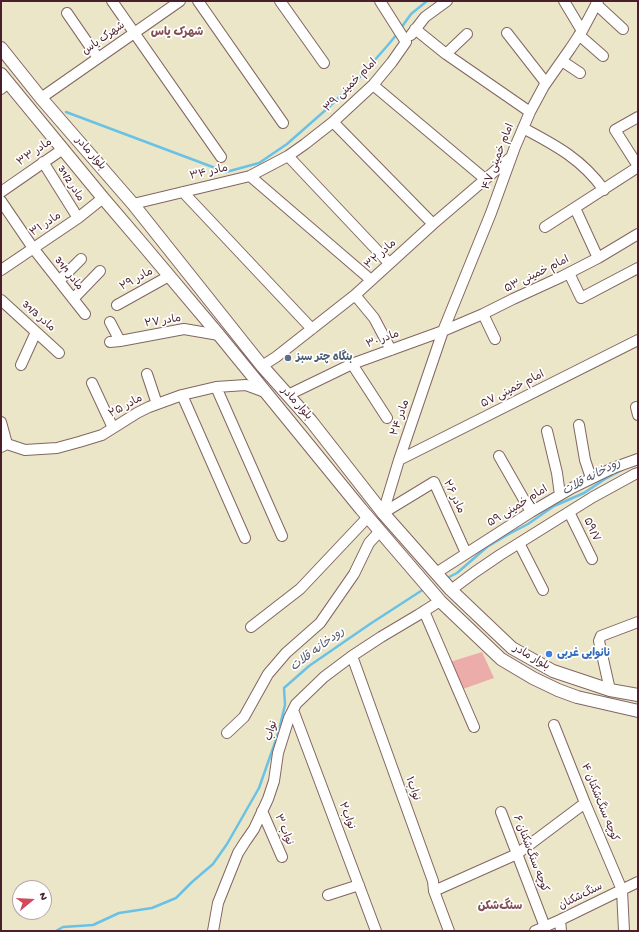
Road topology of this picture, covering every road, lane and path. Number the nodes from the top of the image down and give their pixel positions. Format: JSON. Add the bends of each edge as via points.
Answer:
{"nodes":[{"id":1,"x":112,"y":1,"type":"edge"},
{"id":2,"x":180,"y":1,"type":"edge"},
{"id":3,"x":198,"y":1,"type":"edge"},
{"id":4,"x":280,"y":1,"type":"edge"},
{"id":5,"x":380,"y":1,"type":"edge"},
{"id":6,"x":447,"y":1,"type":"edge"},
{"id":7,"x":564,"y":1,"type":"edge"},
{"id":8,"x":597,"y":3,"type":"edge"},
{"id":9,"x":67,"y":13,"type":"dead end"},
{"id":10,"x":415,"y":29,"type":"junction"},
{"id":11,"x":623,"y":29,"type":"dead end"},
{"id":12,"x":134,"y":32,"type":"junction"},
{"id":13,"x":507,"y":33,"type":"dead end"},
{"id":14,"x":580,"y":33,"type":"junction"},
{"id":15,"x":467,"y":34,"type":"dead end"},
{"id":16,"x":406,"y":42,"type":"junction"},
{"id":17,"x":1,"y":48,"type":"edge"},
{"id":18,"x":446,"y":54,"type":"junction"},
{"id":19,"x":603,"y":56,"type":"dead end"},
{"id":20,"x":98,"y":58,"type":"junction"},
{"id":21,"x":562,"y":61,"type":"junction"},
{"id":22,"x":324,"y":63,"type":"dead end"},
{"id":23,"x":580,"y":73,"type":"dead end"},
{"id":24,"x":3,"y":82,"type":"edge"},
{"id":25,"x":546,"y":83,"type":"junction"},
{"id":26,"x":373,"y":85,"type":"junction"},
{"id":27,"x":41,"y":98,"type":"junction"},
{"id":28,"x":530,"y":112,"type":"junction"},
{"id":29,"x":638,"y":117,"type":"edge"},
{"id":30,"x":333,"y":122,"type":"junction"},
{"id":31,"x":283,"y":123,"type":"dead end"},
{"id":32,"x":523,"y":128,"type":"junction"},
{"id":33,"x":63,"y":149,"type":"junction"},
{"id":34,"x":221,"y":156,"type":"dead end"},
{"id":35,"x":288,"y":156,"type":"junction"},
{"id":36,"x":511,"y":156,"type":"junction"},
{"id":37,"x":43,"y":162,"type":"junction"},
{"id":38,"x":638,"y":167,"type":"edge"},
{"id":39,"x":250,"y":176,"type":"junction"},
{"id":40,"x":485,"y":180,"type":"junction"},
{"id":41,"x":604,"y":190,"type":"junction"},
{"id":42,"x":1,"y":192,"type":"edge"},
{"id":43,"x":183,"y":192,"type":"junction"},
{"id":44,"x":103,"y":198,"type":"junction"},
{"id":45,"x":1,"y":201,"type":"edge"},
{"id":46,"x":133,"y":204,"type":"junction"},
{"id":47,"x":575,"y":208,"type":"junction"},
{"id":48,"x":78,"y":218,"type":"junction"},
{"id":49,"x":433,"y":224,"type":"junction"},
{"id":50,"x":545,"y":227,"type":"dead end"},
{"id":51,"x":638,"y":234,"type":"edge"},
{"id":52,"x":33,"y":248,"type":"junction"},
{"id":53,"x":598,"y":258,"type":"junction"},
{"id":54,"x":81,"y":259,"type":"dead end"},
{"id":55,"x":389,"y":263,"type":"junction"},
{"id":56,"x":638,"y":268,"type":"edge"},
{"id":57,"x":1,"y":270,"type":"edge"},
{"id":58,"x":100,"y":271,"type":"dead end"},
{"id":59,"x":569,"y":273,"type":"junction"},
{"id":60,"x":169,"y":276,"type":"junction"},
{"id":61,"x":371,"y":280,"type":"junction"},
{"id":62,"x":59,"y":281,"type":"junction"},
{"id":63,"x":355,"y":295,"type":"junction"},
{"id":64,"x":73,"y":299,"type":"junction"},
{"id":65,"x":1,"y":300,"type":"edge"},
{"id":66,"x":117,"y":305,"type":"dead end"},
{"id":67,"x":85,"y":314,"type":"dead end"},
{"id":68,"x":483,"y":314,"type":"junction"},
{"id":69,"x":110,"y":322,"type":"dead end"},
{"id":70,"x":312,"y":329,"type":"junction"},
{"id":71,"x":443,"y":331,"type":"junction"},
{"id":72,"x":36,"y":332,"type":"junction"},
{"id":73,"x":219,"y":335,"type":"junction"},
{"id":74,"x":495,"y":339,"type":"dead end"},
{"id":75,"x":638,"y":340,"type":"edge"},
{"id":76,"x":391,"y":350,"type":"junction"},
{"id":77,"x":58,"y":353,"type":"dead end"},
{"id":78,"x":352,"y":364,"type":"junction"},
{"id":79,"x":21,"y":365,"type":"dead end"},
{"id":80,"x":262,"y":366,"type":"junction"},
{"id":81,"x":147,"y":374,"type":"dead end"},
{"id":82,"x":92,"y":383,"type":"dead end"},
{"id":83,"x":216,"y":387,"type":"junction"},
{"id":84,"x":265,"y":392,"type":"junction"},
{"id":85,"x":182,"y":395,"type":"junction"},
{"id":86,"x":288,"y":395,"type":"junction"},
{"id":87,"x":157,"y":404,"type":"junction"},
{"id":88,"x":387,"y":418,"type":"dead end"},
{"id":89,"x":311,"y":420,"type":"junction"},
{"id":90,"x":1,"y":422,"type":"edge"},
{"id":91,"x":579,"y":425,"type":"dead end"},
{"id":92,"x":113,"y":428,"type":"junction"},
{"id":93,"x":298,"y":431,"type":"junction"},
{"id":94,"x":547,"y":431,"type":"dead end"},
{"id":95,"x":4,"y":446,"type":"edge"},
{"id":96,"x":499,"y":456,"type":"dead end"},
{"id":97,"x":638,"y":459,"type":"edge"},
{"id":98,"x":399,"y":460,"type":"junction"},
{"id":99,"x":638,"y":473,"type":"edge"},
{"id":100,"x":591,"y":478,"type":"junction"},
{"id":101,"x":560,"y":495,"type":"junction"},
{"id":102,"x":531,"y":512,"type":"junction"},
{"id":103,"x":569,"y":512,"type":"junction"},
{"id":104,"x":383,"y":513,"type":"junction"},
{"id":105,"x":368,"y":517,"type":"junction"},
{"id":106,"x":380,"y":531,"type":"junction"},
{"id":107,"x":282,"y":536,"type":"dead end"},
{"id":108,"x":245,"y":538,"type":"dead end"},
{"id":109,"x":519,"y":543,"type":"junction"},
{"id":110,"x":466,"y":553,"type":"junction"},
{"id":111,"x":592,"y":559,"type":"dead end"},
{"id":112,"x":438,"y":575,"type":"junction"},
{"id":113,"x":449,"y":588,"type":"junction"},
{"id":114,"x":543,"y":590,"type":"dead end"},
{"id":115,"x":438,"y":598,"type":"junction"},
{"id":116,"x":424,"y":611,"type":"junction"},
{"id":117,"x":638,"y":622,"type":"edge"},
{"id":118,"x":251,"y":627,"type":"dead end"},
{"id":119,"x":352,"y":656,"type":"junction"},
{"id":120,"x":610,"y":690,"type":"junction"},
{"id":121,"x":638,"y":696,"type":"edge"},
{"id":122,"x":293,"y":710,"type":"junction"},
{"id":123,"x":638,"y":711,"type":"edge"},
{"id":124,"x":554,"y":725,"type":"dead end"},
{"id":125,"x":474,"y":727,"type":"dead end"},
{"id":126,"x":227,"y":733,"type":"dead end"},
{"id":127,"x":585,"y":803,"type":"junction"},
{"id":128,"x":262,"y":812,"type":"junction"},
{"id":129,"x":501,"y":812,"type":"dead end"},
{"id":130,"x":517,"y":854,"type":"junction"},
{"id":131,"x":282,"y":857,"type":"dead end"},
{"id":132,"x":638,"y":882,"type":"edge"},
{"id":133,"x":359,"y":885,"type":"junction"},
{"id":134,"x":622,"y":890,"type":"junction"},
{"id":135,"x":434,"y":891,"type":"junction"},
{"id":136,"x":328,"y":894,"type":"dead end"},
{"id":137,"x":560,"y":920,"type":"junction"},
{"id":138,"x":545,"y":927,"type":"junction"},
{"id":139,"x":212,"y":931,"type":"edge"},
{"id":140,"x":376,"y":931,"type":"edge"},
{"id":141,"x":449,"y":931,"type":"edge"},
{"id":142,"x":534,"y":931,"type":"edge"},
{"id":143,"x":561,"y":931,"type":"edge"},
{"id":144,"x":624,"y":931,"type":"edge"}],
"edges":[{"from":1,"to":12,"type":"street"},
{"from":2,"to":12,"type":"street","name":"شهرک یاس"},
{"from":3,"to":31,"type":"street"},
{"from":4,"to":22,"type":"street"},
{"from":5,"to":16,"type":"street"},
{"from":6,"to":10,"type":"street","name":"امام خمینی ۳۹","via":[[425,17]]},
{"from":7,"to":14,"type":"street"},
{"from":8,"to":11,"type":"street"},
{"from":8,"to":14,"type":"street","name":"امام خمینی ۴۷"},
{"from":9,"to":20,"type":"street"},
{"from":10,"to":16,"type":"street","name":"امام خمینی ۳۹"},
{"from":10,"to":18,"type":"street"},
{"from":12,"to":20,"type":"street","name":"شهرک یاس"},
{"from":12,"to":34,"type":"street"},
{"from":13,"to":25,"type":"street"},
{"from":14,"to":19,"type":"street"},
{"from":14,"to":21,"type":"street","name":"امام خمینی ۴۷"},
{"from":15,"to":18,"type":"street"},
{"from":16,"to":26,"type":"street","name":"امام خمینی ۳۹"},
{"from":17,"to":27,"type":"main road","name":"بلوار مادر"},
{"from":18,"to":28,"type":"street"},
{"from":20,"to":27,"type":"street","name":"شهرک یاس"},
{"from":21,"to":23,"type":"street"},
{"from":21,"to":25,"type":"street","name":"امام خمینی ۴۷"},
{"from":24,"to":33,"type":"main road","name":"بلوار مادر"},
{"from":25,"to":28,"type":"street","name":"امام خمینی ۴۷"},
{"from":26,"to":30,"type":"street","name":"امام خمینی ۳۹"},
{"from":26,"to":40,"type":"street"},
{"from":27,"to":46,"type":"main road","name":"بلوار مادر"},
{"from":28,"to":32,"type":"street","name":"امام خمینی ۴۷"},
{"from":29,"to":38,"type":"street","via":[[615,130]]},
{"from":30,"to":35,"type":"street","name":"امام خمینی ۳۹"},
{"from":30,"to":49,"type":"street"},
{"from":32,"to":36,"type":"street","name":"امام خمینی ۴۷"},
{"from":32,"to":41,"type":"street","via":[[574,157]]},
{"from":33,"to":37,"type":"street","name":"مادر ۳۳"},
{"from":33,"to":44,"type":"main road","name":"بلوار مادر"},
{"from":35,"to":39,"type":"street","name":"مادر ۳۴"},
{"from":35,"to":55,"type":"street"},
{"from":36,"to":40,"type":"street","name":"مادر ۳۲"},
{"from":36,"to":71,"type":"street","name":"امام خمینی ۴۷","via":[[491,213]]},
{"from":37,"to":42,"type":"street","name":"مادر ۳۳"},
{"from":37,"to":48,"type":"street","name":"مادر 31/2"},
{"from":38,"to":41,"type":"street"},
{"from":39,"to":43,"type":"street","name":"مادر ۳۴"},
{"from":39,"to":61,"type":"street"},
{"from":40,"to":49,"type":"street","name":"مادر ۳۲"},
{"from":41,"to":47,"type":"street"},
{"from":43,"to":46,"type":"street","name":"مادر ۳۴"},
{"from":43,"to":70,"type":"street"},
{"from":44,"to":48,"type":"street","name":"مادر ۳۱"},
{"from":44,"to":60,"type":"main road","name":"بلوار مادر"},
{"from":45,"to":52,"type":"street","name":"مادر 31/1"},
{"from":46,"to":80,"type":"main road","name":"بلوار مادر"},
{"from":47,"to":50,"type":"street"},
{"from":47,"to":53,"type":"street"},
{"from":48,"to":52,"type":"street","name":"مادر ۳۱"},
{"from":49,"to":55,"type":"street","name":"مادر ۳۲"},
{"from":51,"to":53,"type":"street","name":"امام خمینی ۵۳"},
{"from":52,"to":57,"type":"street","name":"مادر ۳۱"},
{"from":52,"to":62,"type":"street","name":"مادر 31/1"},
{"from":53,"to":59,"type":"street","name":"امام خمینی ۵۳"},
{"from":54,"to":62,"type":"street"},
{"from":55,"to":61,"type":"street","name":"مادر ۳۲"},
{"from":56,"to":59,"type":"street","via":[[581,298]]},
{"from":58,"to":64,"type":"street"},
{"from":59,"to":68,"type":"street","name":"امام خمینی ۵۳"},
{"from":60,"to":66,"type":"street","name":"مادر ۲۹"},
{"from":60,"to":73,"type":"main road","name":"بلوار مادر"},
{"from":61,"to":63,"type":"street","name":"مادر ۳۲"},
{"from":62,"to":64,"type":"street","name":"مادر 31/1"},
{"from":63,"to":70,"type":"street","name":"مادر ۳۲"},
{"from":63,"to":76,"type":"street","via":[[374,318]]},
{"from":64,"to":67,"type":"street","name":"مادر 31/1"},
{"from":65,"to":72,"type":"street","name":"مادر 31/3"},
{"from":68,"to":71,"type":"street","name":"امام خمینی ۵۳"},
{"from":68,"to":74,"type":"street"},
{"from":69,"to":73,"type":"street","name":"مادر ۲۷","via":[[115,341],[184,329]]},
{"from":70,"to":80,"type":"street","name":"مادر ۳۲"},
{"from":71,"to":76,"type":"street","name":"مادر ۳۰"},
{"from":71,"to":98,"type":"street","name":"مادر ۲۴"},
{"from":72,"to":77,"type":"street","name":"مادر 31/3"},
{"from":72,"to":79,"type":"street"},
{"from":73,"to":84,"type":"main road","name":"بلوار مادر"},
{"from":75,"to":98,"type":"street","name":"امام خمینی ۵۷"},
{"from":76,"to":78,"type":"street","name":"مادر ۳۰"},
{"from":78,"to":86,"type":"street","name":"مادر ۳۰"},
{"from":78,"to":88,"type":"street"},
{"from":80,"to":86,"type":"main road","name":"بلوار مادر"},
{"from":81,"to":87,"type":"street"},
{"from":82,"to":92,"type":"street"},
{"from":83,"to":84,"type":"street","name":"مادر ۲۵","via":[[246,385]]},
{"from":83,"to":85,"type":"street","name":"مادر ۲۵"},
{"from":83,"to":107,"type":"street"},
{"from":84,"to":93,"type":"main road","name":"بلوار مادر"},
{"from":85,"to":87,"type":"street","name":"مادر ۲۵"},
{"from":85,"to":108,"type":"street"},
{"from":86,"to":89,"type":"main road","name":"بلوار مادر"},
{"from":87,"to":92,"type":"street","name":"مادر ۲۵"},
{"from":89,"to":93,"type":"main road"},
{"from":89,"to":104,"type":"main road","name":"بلوار مادر"},
{"from":90,"to":95,"type":"street"},
{"from":91,"to":100,"type":"street"},
{"from":92,"to":95,"type":"street","name":"مادر ۲۵","via":[[102,435],[57,448],[25,450]]},
{"from":93,"to":105,"type":"main road","name":"بلوار مادر"},
{"from":94,"to":101,"type":"street"},
{"from":96,"to":102,"type":"street"},
{"from":97,"to":100,"type":"street","name":"امام خمینی ۵۹"},
{"from":98,"to":104,"type":"street","name":"مادر ۲۴"},
{"from":99,"to":103,"type":"street"},
{"from":100,"to":101,"type":"street","name":"امام خمینی ۵۹"},
{"from":101,"to":102,"type":"street","name":"امام خمینی ۵۹"},
{"from":102,"to":110,"type":"street","name":"امام خمینی ۵۹"},
{"from":103,"to":109,"type":"street"},
{"from":103,"to":111,"type":"street","name":"۵۹/۷"},
{"from":104,"to":110,"type":"street","name":"مادر ۲۶","via":[[434,482]]},
{"from":104,"to":112,"type":"main road","name":"بلوار مادر"},
{"from":105,"to":106,"type":"main road","name":"بلوار مادر"},
{"from":105,"to":118,"type":"street","via":[[300,589]]},
{"from":106,"to":115,"type":"main road","name":"بلوار مادر"},
{"from":106,"to":126,"type":"street","via":[[369,543],[354,574],[320,623],[286,653],[268,674],[244,717]]},
{"from":109,"to":113,"type":"street"},
{"from":109,"to":114,"type":"street"},
{"from":110,"to":112,"type":"street","name":"امام خمینی ۵۹"},
{"from":112,"to":113,"type":"main road","name":"بلوار مادر"},
{"from":113,"to":120,"type":"main road","name":"بلوار مادر","via":[[512,648],[553,671]]},
{"from":115,"to":116,"type":"street","name":"نواب"},
{"from":115,"to":123,"type":"main road","name":"بلوار مادر","via":[[501,659],[533,678],[577,697]]},
{"from":116,"to":119,"type":"street","name":"نواب"},
{"from":116,"to":125,"type":"street"},
{"from":117,"to":120,"type":"street","via":[[601,636],[599,641]]},
{"from":119,"to":122,"type":"street","name":"نواب","via":[[324,677]]},
{"from":119,"to":135,"type":"street","name":"نواب۱","via":[[433,881]]},
{"from":120,"to":121,"type":"main road","name":"بلوار مادر"},
{"from":122,"to":128,"type":"street","name":"نواب","via":[[278,754],[274,782]]},
{"from":122,"to":133,"type":"street","name":"نواب۲"},
{"from":124,"to":127,"type":"street","name":"کوچه سنگ‌شکنان ۴"},
{"from":127,"to":130,"type":"street"},
{"from":127,"to":134,"type":"street","name":"کوچه سنگ‌شکنان ۴"},
{"from":128,"to":131,"type":"street","name":"نواب ۳"},
{"from":128,"to":139,"type":"street","name":"نواب","via":[[238,853],[218,902]]},
{"from":129,"to":130,"type":"street","name":"کوچه سنگ‌شکنان ۶"},
{"from":130,"to":135,"type":"street"},
{"from":130,"to":138,"type":"street","name":"کوچه سنگ‌شکنان ۶"},
{"from":132,"to":134,"type":"street","name":"سنگ‌شکنان"},
{"from":133,"to":136,"type":"street"},
{"from":133,"to":140,"type":"street","name":"نواب۲"},
{"from":134,"to":137,"type":"street","name":"سنگ‌شکنان"},
{"from":134,"to":144,"type":"street"},
{"from":135,"to":141,"type":"street","name":"نواب۱"},
{"from":137,"to":138,"type":"street","name":"سنگ‌شکنان"},
{"from":137,"to":143,"type":"street"},
{"from":138,"to":142,"type":"street","name":"سنگ‌شکنان"}]}
